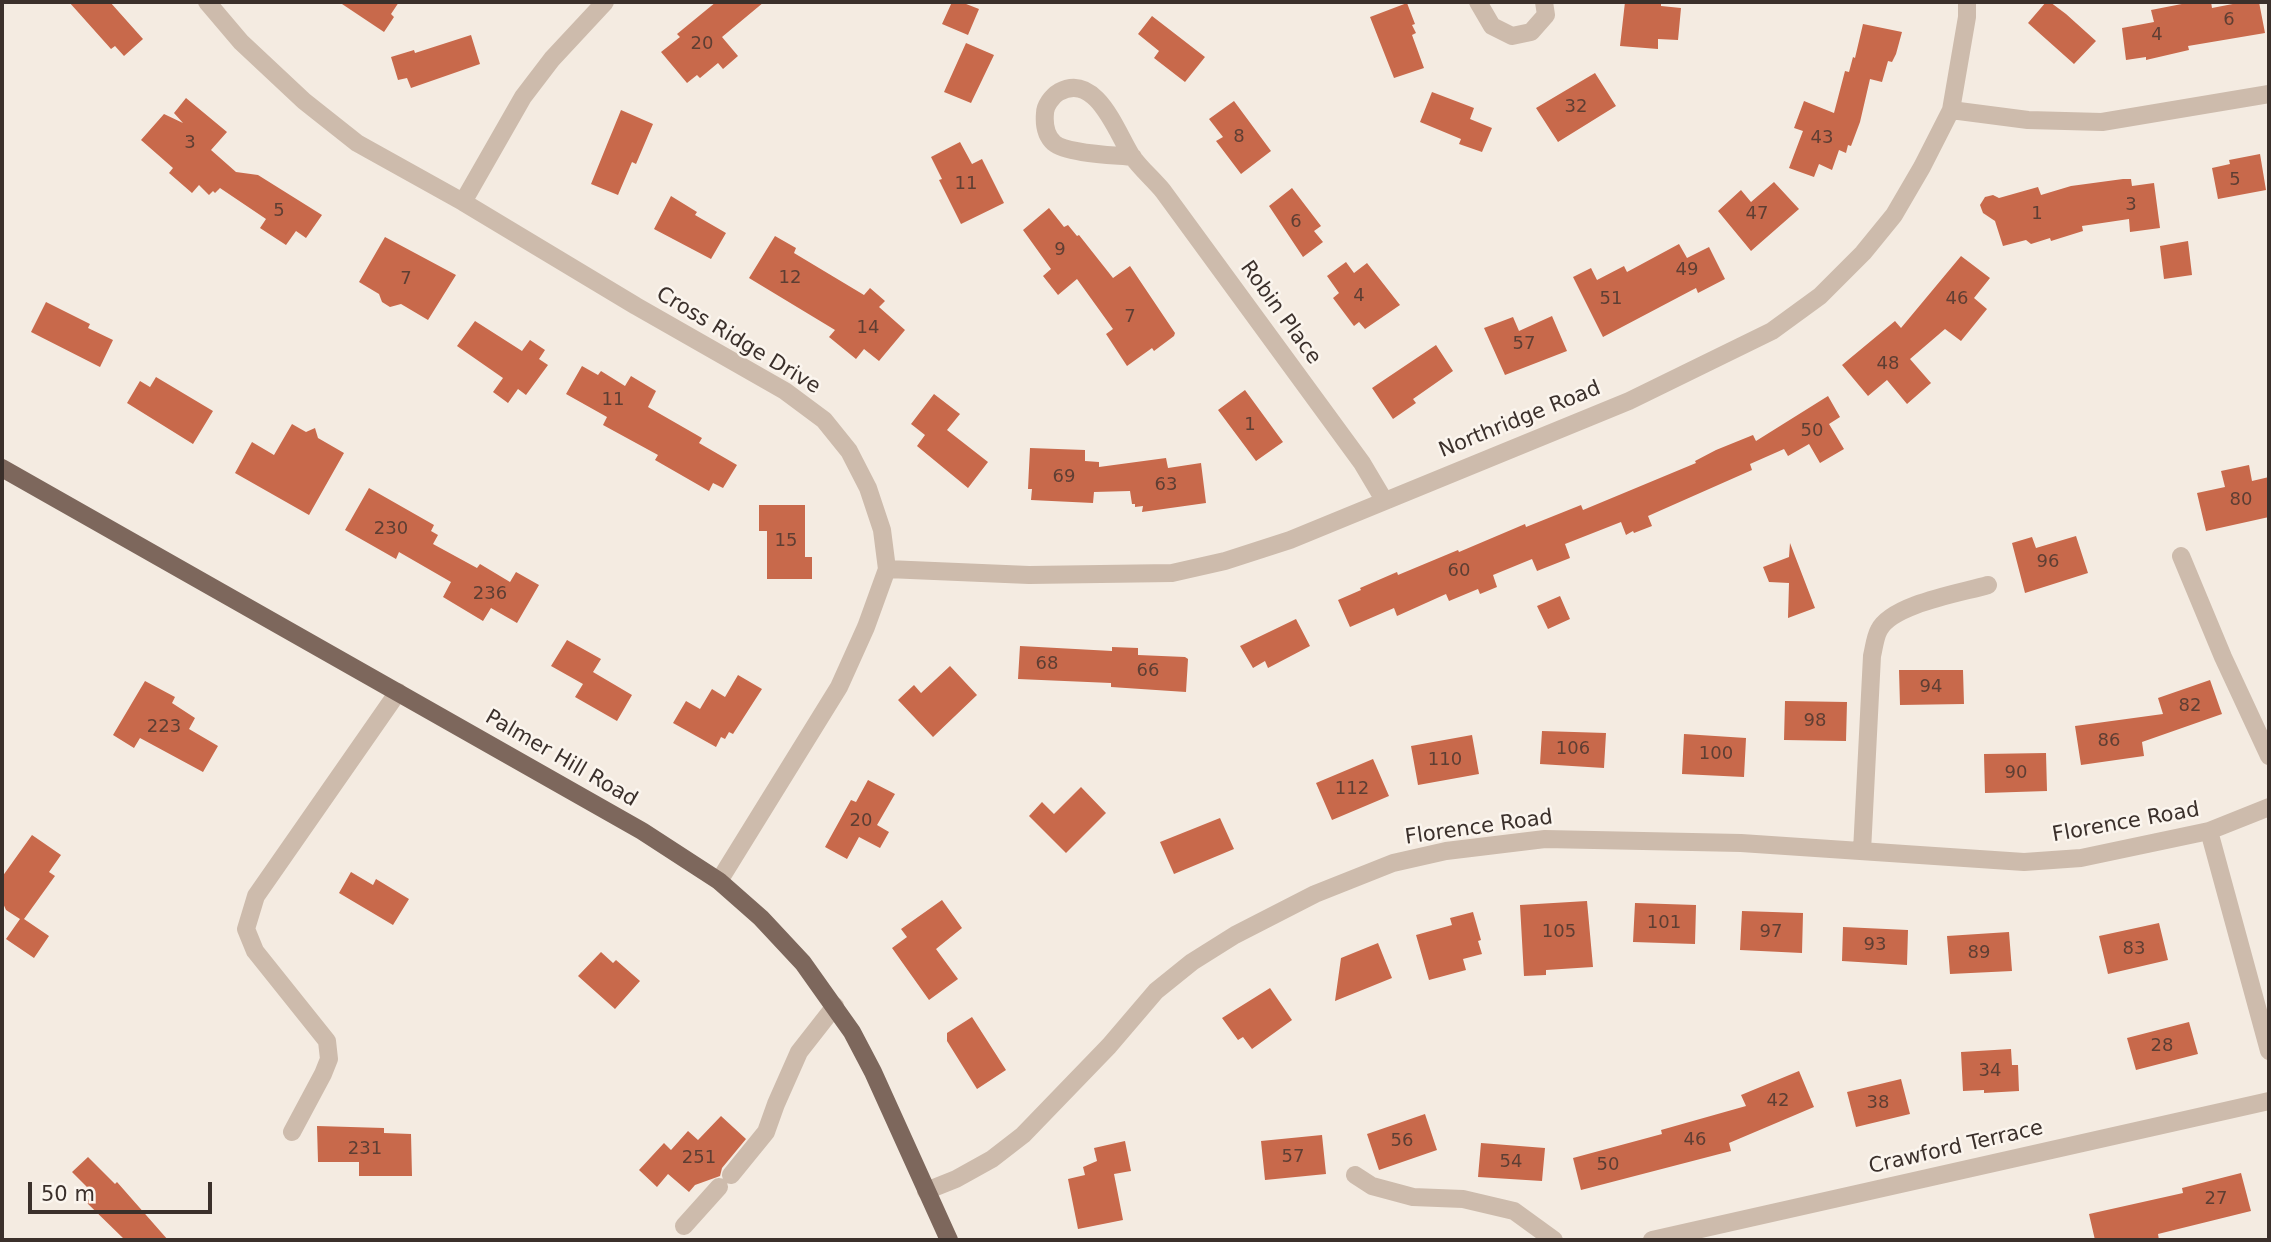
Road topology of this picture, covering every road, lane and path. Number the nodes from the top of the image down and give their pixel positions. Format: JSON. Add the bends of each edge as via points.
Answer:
{"nodes":[{"id":1,"x":207,"y":2,"type":"edge"},
{"id":2,"x":605,"y":2,"type":"edge"},
{"id":3,"x":1478,"y":2,"type":"edge"},
{"id":4,"x":1544,"y":2,"type":"edge"},
{"id":5,"x":1967,"y":2,"type":"edge"},
{"id":6,"x":2269,"y":94,"type":"edge"},
{"id":7,"x":1951,"y":110,"type":"junction"},
{"id":8,"x":1133,"y":157,"type":"junction"},
{"id":9,"x":463,"y":202,"type":"junction"},
{"id":10,"x":2,"y":468,"type":"edge"},
{"id":11,"x":1384,"y":500,"type":"junction"},
{"id":12,"x":2181,"y":556,"type":"dead end"},
{"id":13,"x":887,"y":569,"type":"junction"},
{"id":14,"x":1989,"y":585,"type":"dead end"},
{"id":15,"x":398,"y":692,"type":"junction"},
{"id":16,"x":2269,"y":757,"type":"edge"},
{"id":17,"x":2269,"y":807,"type":"edge"},
{"id":18,"x":2209,"y":831,"type":"junction"},
{"id":19,"x":1862,"y":851,"type":"junction"},
{"id":20,"x":719,"y":881,"type":"junction"},
{"id":21,"x":835,"y":1006,"type":"junction"},
{"id":22,"x":2269,"y":1051,"type":"edge"},
{"id":23,"x":2269,"y":1101,"type":"edge"},
{"id":24,"x":292,"y":1132,"type":"dead end"},
{"id":25,"x":1355,"y":1175,"type":"dead end"},
{"id":26,"x":926,"y":1191,"type":"junction"},
{"id":27,"x":684,"y":1227,"type":"dead end"},
{"id":28,"x":948,"y":1240,"type":"edge"},
{"id":29,"x":1554,"y":1240,"type":"edge"},
{"id":30,"x":1652,"y":1240,"type":"edge"}],
"edges":[{"from":1,"to":9,"type":"street","name":"Cross Ridge Drive","via":[[241,42],[357,143]]},
{"from":2,"to":9,"type":"street","via":[[523,97]]},
{"from":3,"to":4,"type":"street","via":[[1492,26],[1512,36],[1531,32],[1546,15]]},
{"from":5,"to":7,"type":"street","name":"Northridge Road"},
{"from":6,"to":7,"type":"street","via":[[2102,122],[2028,120]]},
{"from":7,"to":11,"type":"street","name":"Northridge Road","via":[[1894,215],[1820,296],[1772,331],[1629,401]]},
{"from":8,"to":8,"type":"street","name":"Robin Place","via":[[1098,99],[1087,90],[1073,87],[1057,93],[1045,108],[1044,127],[1054,143],[1067,149]]},
{"from":8,"to":11,"type":"street","name":"Robin Place","via":[[1163,191],[1362,463]]},
{"from":9,"to":13,"type":"street","name":"Cross Ridge Drive","via":[[785,391],[824,420],[849,452],[868,488],[882,530]]},
{"from":10,"to":15,"type":"main road","name":"Palmer Hill Road"},
{"from":11,"to":13,"type":"street","name":"Northridge Road","via":[[1290,540],[1171,573],[1029,575]]},
{"from":12,"to":16,"type":"street"},
{"from":13,"to":20,"type":"street","name":"Cross Ridge Drive","via":[[839,687]]},
{"from":14,"to":19,"type":"street","via":[[1892,615],[1878,630],[1872,656]]},
{"from":15,"to":20,"type":"main road","name":"Palmer Hill Road","via":[[642,831]]},
{"from":15,"to":24,"type":"street","via":[[256,897],[246,929],[255,951],[327,1041],[329,1059]]},
{"from":17,"to":18,"type":"street","name":"Florence Road"},
{"from":18,"to":19,"type":"street","name":"Florence Road","via":[[2081,858],[2024,862]]},
{"from":18,"to":22,"type":"street"},
{"from":19,"to":26,"type":"street","name":"Florence Road","via":[[1545,839],[1446,851],[1393,863],[1315,894],[1192,962],[1156,991],[1023,1135],[992,1159]]},
{"from":20,"to":21,"type":"main road","name":"Palmer Hill Road","via":[[803,963]]},
{"from":21,"to":26,"type":"main road","name":"Palmer Hill Road","via":[[873,1072]]},
{"from":21,"to":27,"type":"street","via":[[799,1052],[766,1132]]},
{"from":23,"to":30,"type":"street","name":"Crawford Terrace"},
{"from":25,"to":29,"type":"street","via":[[1372,1186],[1413,1197],[1463,1199],[1514,1211]]},
{"from":26,"to":28,"type":"main road","name":"Palmer Hill Road"}]}
